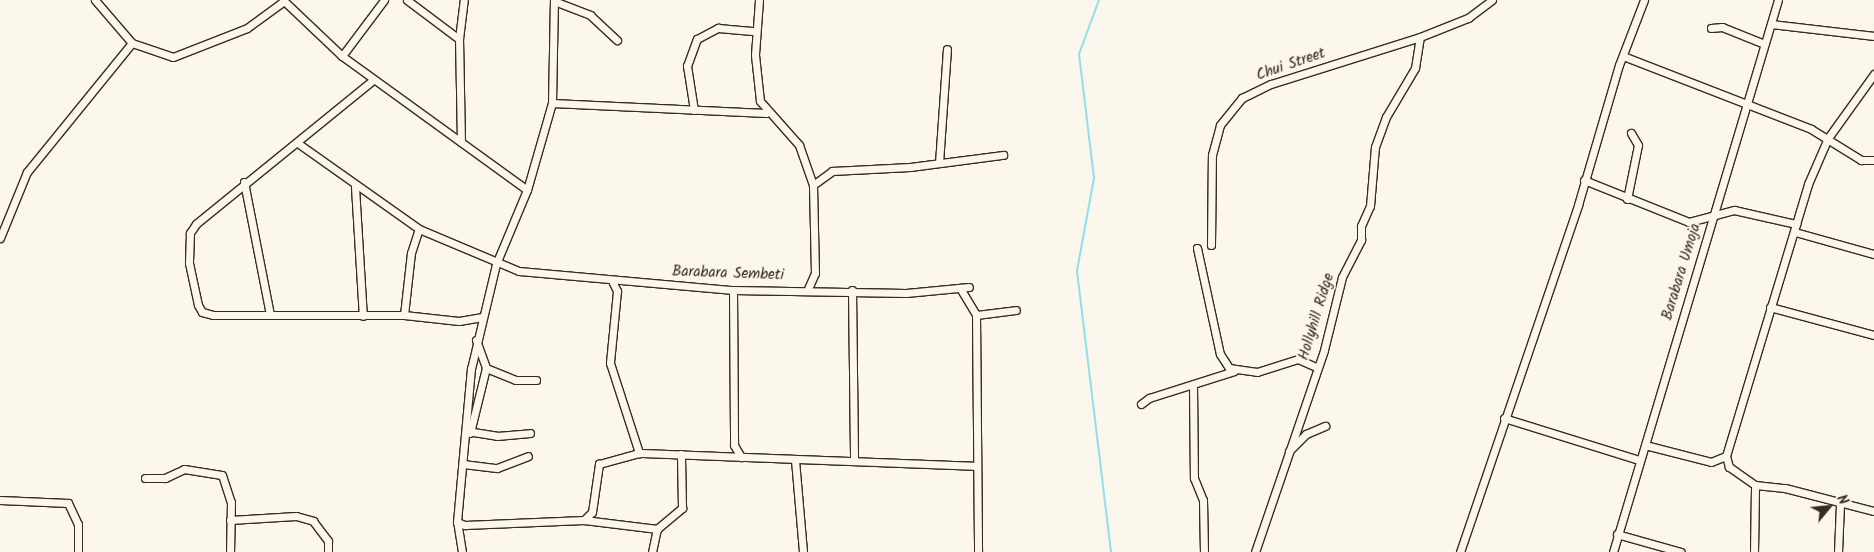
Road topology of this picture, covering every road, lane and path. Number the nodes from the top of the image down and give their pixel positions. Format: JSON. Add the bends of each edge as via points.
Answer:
{"nodes":[{"id":1,"x":95,"y":0,"type":"edge"},
{"id":2,"x":384,"y":0,"type":"edge"},
{"id":3,"x":407,"y":0,"type":"edge"},
{"id":4,"x":464,"y":0,"type":"edge"},
{"id":5,"x":759,"y":0,"type":"edge"},
{"id":6,"x":1492,"y":0,"type":"edge"},
{"id":7,"x":1644,"y":0,"type":"edge"},
{"id":8,"x":1778,"y":0,"type":"edge"},
{"id":9,"x":284,"y":1,"type":"edge"},
{"id":10,"x":554,"y":1,"type":"edge"},
{"id":11,"x":1771,"y":24,"type":"junction"},
{"id":12,"x":1711,"y":28,"type":"dead end"},
{"id":13,"x":755,"y":31,"type":"junction"},
{"id":14,"x":1874,"y":36,"type":"edge"},
{"id":15,"x":1420,"y":37,"type":"junction"},
{"id":16,"x":459,"y":40,"type":"junction"},
{"id":17,"x":617,"y":40,"type":"dead end"},
{"id":18,"x":132,"y":43,"type":"junction"},
{"id":19,"x":1762,"y":43,"type":"junction"},
{"id":20,"x":947,"y":49,"type":"dead end"},
{"id":21,"x":342,"y":56,"type":"junction"},
{"id":22,"x":1623,"y":56,"type":"junction"},
{"id":23,"x":1874,"y":74,"type":"edge"},
{"id":24,"x":373,"y":80,"type":"junction"},
{"id":25,"x":552,"y":103,"type":"junction"},
{"id":26,"x":1746,"y":105,"type":"junction"},
{"id":27,"x":694,"y":110,"type":"junction"},
{"id":28,"x":766,"y":113,"type":"junction"},
{"id":29,"x":1631,"y":133,"type":"dead end"},
{"id":30,"x":1828,"y":138,"type":"junction"},
{"id":31,"x":461,"y":142,"type":"junction"},
{"id":32,"x":299,"y":144,"type":"junction"},
{"id":33,"x":1003,"y":155,"type":"dead end"},
{"id":34,"x":1874,"y":160,"type":"edge"},
{"id":35,"x":938,"y":163,"type":"junction"},
{"id":36,"x":1584,"y":180,"type":"junction"},
{"id":37,"x":244,"y":182,"type":"junction"},
{"id":38,"x":812,"y":184,"type":"junction"},
{"id":39,"x":355,"y":187,"type":"junction"},
{"id":40,"x":527,"y":190,"type":"junction"},
{"id":41,"x":1627,"y":199,"type":"junction"},
{"id":42,"x":1714,"y":216,"type":"junction"},
{"id":43,"x":1796,"y":224,"type":"junction"},
{"id":44,"x":419,"y":229,"type":"junction"},
{"id":45,"x":1795,"y":232,"type":"junction"},
{"id":46,"x":0,"y":238,"type":"edge"},
{"id":47,"x":1210,"y":245,"type":"dead end"},
{"id":48,"x":1874,"y":246,"type":"edge"},
{"id":49,"x":1197,"y":248,"type":"dead end"},
{"id":50,"x":1871,"y":253,"type":"edge"},
{"id":51,"x":496,"y":264,"type":"junction"},
{"id":52,"x":613,"y":282,"type":"junction"},
{"id":53,"x":969,"y":287,"type":"dead end"},
{"id":54,"x":960,"y":288,"type":"junction"},
{"id":55,"x":808,"y":289,"type":"junction"},
{"id":56,"x":733,"y":290,"type":"junction"},
{"id":57,"x":852,"y":290,"type":"junction"},
{"id":58,"x":1770,"y":307,"type":"junction"},
{"id":59,"x":1016,"y":310,"type":"dead end"},
{"id":60,"x":270,"y":314,"type":"junction"},
{"id":61,"x":976,"y":315,"type":"junction"},
{"id":62,"x":362,"y":316,"type":"junction"},
{"id":63,"x":404,"y":316,"type":"junction"},
{"id":64,"x":481,"y":316,"type":"junction"},
{"id":65,"x":1874,"y":335,"type":"edge"},
{"id":66,"x":476,"y":340,"type":"junction"},
{"id":67,"x":1316,"y":367,"type":"junction"},
{"id":68,"x":486,"y":368,"type":"junction"},
{"id":69,"x":1234,"y":371,"type":"junction"},
{"id":70,"x":536,"y":380,"type":"dead end"},
{"id":71,"x":1193,"y":386,"type":"junction"},
{"id":72,"x":1141,"y":404,"type":"dead end"},
{"id":73,"x":1504,"y":418,"type":"junction"},
{"id":74,"x":1325,"y":426,"type":"dead end"},
{"id":75,"x":468,"y":431,"type":"junction"},
{"id":76,"x":530,"y":433,"type":"dead end"},
{"id":77,"x":1646,"y":444,"type":"junction"},
{"id":78,"x":1289,"y":451,"type":"junction"},
{"id":79,"x":638,"y":453,"type":"junction"},
{"id":80,"x":681,"y":454,"type":"junction"},
{"id":81,"x":528,"y":456,"type":"dead end"},
{"id":82,"x":741,"y":457,"type":"junction"},
{"id":83,"x":795,"y":460,"type":"junction"},
{"id":84,"x":854,"y":460,"type":"junction"},
{"id":85,"x":1639,"y":460,"type":"junction"},
{"id":86,"x":1723,"y":460,"type":"junction"},
{"id":87,"x":462,"y":464,"type":"junction"},
{"id":88,"x":976,"y":466,"type":"junction"},
{"id":89,"x":145,"y":478,"type":"dead end"},
{"id":90,"x":1755,"y":484,"type":"junction"},
{"id":91,"x":0,"y":500,"type":"edge"},
{"id":92,"x":1840,"y":505,"type":"junction"},
{"id":93,"x":1874,"y":509,"type":"edge"},
{"id":94,"x":230,"y":520,"type":"junction"},
{"id":95,"x":584,"y":520,"type":"junction"},
{"id":96,"x":457,"y":522,"type":"junction"},
{"id":97,"x":657,"y":529,"type":"junction"},
{"id":98,"x":1617,"y":534,"type":"junction"},
{"id":99,"x":78,"y":552,"type":"edge"},
{"id":100,"x":230,"y":552,"type":"edge"},
{"id":101,"x":328,"y":552,"type":"edge"},
{"id":102,"x":462,"y":552,"type":"edge"},
{"id":103,"x":652,"y":552,"type":"edge"},
{"id":104,"x":804,"y":552,"type":"edge"},
{"id":105,"x":978,"y":552,"type":"edge"},
{"id":106,"x":1204,"y":552,"type":"edge"},
{"id":107,"x":1255,"y":552,"type":"edge"},
{"id":108,"x":1460,"y":552,"type":"edge"},
{"id":109,"x":1613,"y":552,"type":"edge"},
{"id":110,"x":1681,"y":552,"type":"edge"},
{"id":111,"x":1754,"y":552,"type":"edge"},
{"id":112,"x":1838,"y":552,"type":"edge"}],
"edges":[{"from":1,"to":18,"type":"street"},
{"from":2,"to":21,"type":"street"},
{"from":3,"to":16,"type":"street"},
{"from":4,"to":16,"type":"street"},
{"from":5,"to":13,"type":"street"},
{"from":6,"to":15,"type":"street","name":"Chui Street","via":[[1468,18]]},
{"from":7,"to":22,"type":"street"},
{"from":8,"to":11,"type":"street","name":"Barabara Umoja"},
{"from":9,"to":18,"type":"street","via":[[247,28],[179,55],[165,56]]},
{"from":9,"to":21,"type":"street"},
{"from":10,"to":17,"type":"street","via":[[590,15]]},
{"from":10,"to":25,"type":"street"},
{"from":11,"to":14,"type":"street"},
{"from":11,"to":19,"type":"street","name":"Barabara Umoja"},
{"from":12,"to":19,"type":"street","via":[[1722,27]]},
{"from":13,"to":27,"type":"street","via":[[718,28],[693,44],[687,66]]},
{"from":13,"to":28,"type":"street","via":[[760,101]]},
{"from":15,"to":47,"type":"street","name":"Chui Street","via":[[1271,84],[1242,98],[1220,124],[1215,140]]},
{"from":15,"to":67,"type":"street","name":"Hollyhill Ridge","via":[[1415,68],[1386,117],[1375,147],[1370,206],[1361,226],[1361,240],[1342,277]]},
{"from":16,"to":31,"type":"street"},
{"from":18,"to":46,"type":"street","via":[[27,172]]},
{"from":19,"to":26,"type":"street","name":"Barabara Umoja"},
{"from":20,"to":35,"type":"street"},
{"from":21,"to":24,"type":"street"},
{"from":22,"to":26,"type":"street"},
{"from":22,"to":36,"type":"street"},
{"from":23,"to":30,"type":"street"},
{"from":24,"to":31,"type":"street"},
{"from":24,"to":32,"type":"street"},
{"from":25,"to":27,"type":"street"},
{"from":25,"to":40,"type":"street"},
{"from":26,"to":30,"type":"street"},
{"from":26,"to":42,"type":"street","name":"Barabara Umoja"},
{"from":27,"to":28,"type":"street"},
{"from":28,"to":38,"type":"street","via":[[799,145]]},
{"from":29,"to":41,"type":"street","via":[[1638,145]]},
{"from":30,"to":34,"type":"street","via":[[1861,160]]},
{"from":30,"to":43,"type":"street"},
{"from":31,"to":40,"type":"street"},
{"from":32,"to":37,"type":"street"},
{"from":32,"to":39,"type":"street","name":"Barabara Sembeti"},
{"from":33,"to":35,"type":"street"},
{"from":35,"to":38,"type":"street","via":[[832,171]]},
{"from":36,"to":41,"type":"street"},
{"from":36,"to":73,"type":"street"},
{"from":37,"to":60,"type":"street"},
{"from":37,"to":60,"type":"street","via":[[190,233],[192,289],[202,312]]},
{"from":38,"to":55,"type":"street","via":[[814,273]]},
{"from":39,"to":44,"type":"street","name":"Barabara Sembeti"},
{"from":39,"to":62,"type":"street"},
{"from":40,"to":51,"type":"street"},
{"from":41,"to":42,"type":"street","via":[[1689,222]]},
{"from":42,"to":43,"type":"street","via":[[1734,210]]},
{"from":42,"to":77,"type":"street","name":"Barabara Umoja"},
{"from":43,"to":45,"type":"street"},
{"from":44,"to":51,"type":"street","name":"Barabara Sembeti"},
{"from":44,"to":63,"type":"street","via":[[411,253]]},
{"from":45,"to":50,"type":"street"},
{"from":45,"to":58,"type":"street"},
{"from":48,"to":50,"type":"street"},
{"from":49,"to":69,"type":"street","via":[[1220,354]]},
{"from":51,"to":52,"type":"street","name":"Barabara Sembeti"},
{"from":51,"to":64,"type":"street"},
{"from":52,"to":56,"type":"street","name":"Barabara Sembeti"},
{"from":52,"to":79,"type":"street","via":[[617,291],[610,363]]},
{"from":53,"to":54,"type":"street","name":"Barabara Sembeti"},
{"from":54,"to":57,"type":"street","name":"Barabara Sembeti","via":[[906,293]]},
{"from":54,"to":61,"type":"street"},
{"from":55,"to":56,"type":"street","name":"Barabara Sembeti"},
{"from":55,"to":57,"type":"street","name":"Barabara Sembeti"},
{"from":56,"to":82,"type":"street","via":[[734,446]]},
{"from":57,"to":84,"type":"street"},
{"from":58,"to":65,"type":"street"},
{"from":58,"to":86,"type":"street"},
{"from":59,"to":61,"type":"street"},
{"from":60,"to":62,"type":"street"},
{"from":61,"to":88,"type":"street"},
{"from":62,"to":63,"type":"street"},
{"from":63,"to":64,"type":"street","via":[[458,321]]},
{"from":64,"to":66,"type":"street"},
{"from":66,"to":68,"type":"street"},
{"from":66,"to":75,"type":"street"},
{"from":67,"to":69,"type":"street","via":[[1298,359],[1257,372]]},
{"from":67,"to":78,"type":"street","name":"Hollyhill Ridge"},
{"from":68,"to":70,"type":"street","via":[[516,380]]},
{"from":68,"to":75,"type":"street"},
{"from":69,"to":71,"type":"street"},
{"from":71,"to":72,"type":"street","via":[[1149,398]]},
{"from":71,"to":106,"type":"street","via":[[1194,478],[1204,500]]},
{"from":73,"to":85,"type":"street"},
{"from":73,"to":108,"type":"street"},
{"from":74,"to":78,"type":"street","via":[[1306,434]]},
{"from":75,"to":76,"type":"street"},
{"from":75,"to":87,"type":"street"},
{"from":77,"to":85,"type":"street","name":"Barabara Umoja"},
{"from":77,"to":86,"type":"street","via":[[1693,459]]},
{"from":78,"to":107,"type":"street","name":"Hollyhill Ridge"},
{"from":79,"to":80,"type":"street"},
{"from":79,"to":95,"type":"street","via":[[599,464],[592,512]]},
{"from":80,"to":82,"type":"street"},
{"from":80,"to":97,"type":"street","via":[[682,508]]},
{"from":81,"to":87,"type":"street","via":[[497,468]]},
{"from":82,"to":83,"type":"street"},
{"from":83,"to":84,"type":"street"},
{"from":83,"to":104,"type":"street"},
{"from":84,"to":88,"type":"street"},
{"from":85,"to":98,"type":"street","name":"Barabara Umoja"},
{"from":86,"to":90,"type":"street"},
{"from":87,"to":96,"type":"street"},
{"from":88,"to":105,"type":"street"},
{"from":89,"to":94,"type":"street","via":[[166,478],[184,469],[218,472],[228,486]]},
{"from":90,"to":92,"type":"street","via":[[1785,488]]},
{"from":90,"to":111,"type":"street"},
{"from":91,"to":99,"type":"street","via":[[68,504],[78,524]]},
{"from":92,"to":93,"type":"street"},
{"from":92,"to":112,"type":"street"},
{"from":94,"to":100,"type":"street"},
{"from":94,"to":101,"type":"street","via":[[296,516],[313,521],[328,541]]},
{"from":95,"to":96,"type":"street","via":[[465,525]]},
{"from":95,"to":97,"type":"street"},
{"from":96,"to":102,"type":"street"},
{"from":97,"to":103,"type":"street"},
{"from":98,"to":109,"type":"street","name":"Barabara Umoja"},
{"from":98,"to":110,"type":"street"}]}
